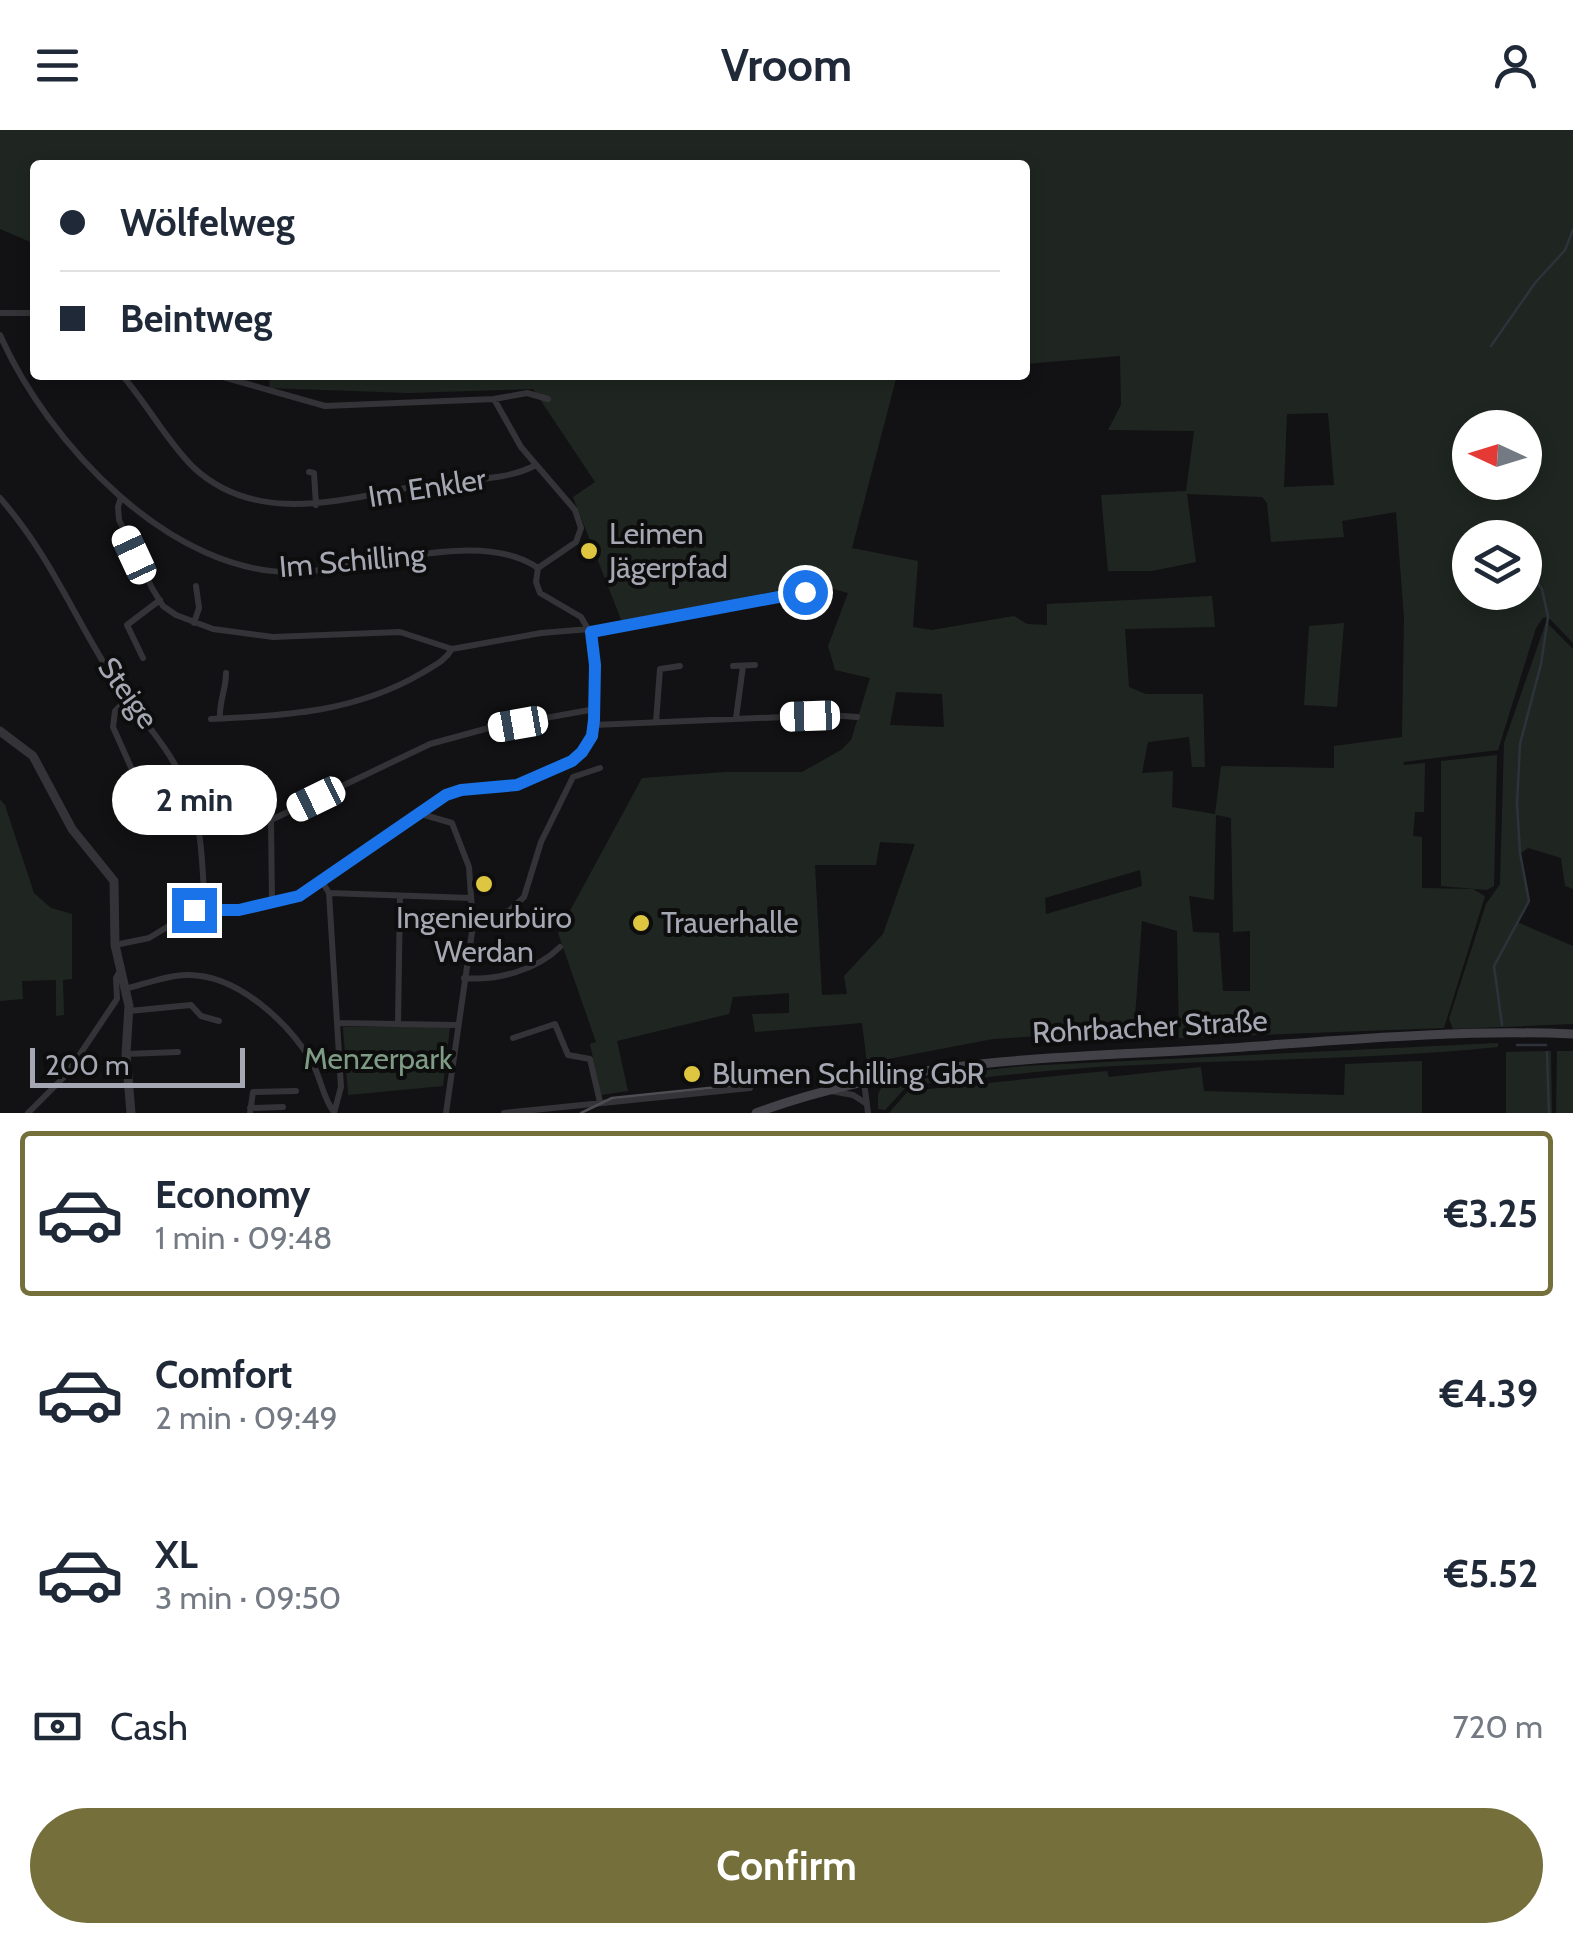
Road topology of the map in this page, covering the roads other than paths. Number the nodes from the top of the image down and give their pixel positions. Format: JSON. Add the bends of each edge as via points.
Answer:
{"nodes":[{"id":1,"x":30,"y":312,"type":"edge"},
{"id":2,"x":0,"y":313,"type":"edge"},
{"id":3,"x":0,"y":334,"type":"edge"},
{"id":4,"x":126,"y":380,"type":"edge"},
{"id":5,"x":234,"y":380,"type":"edge"},
{"id":6,"x":494,"y":399,"type":"junction"},
{"id":7,"x":548,"y":399,"type":"dead end"},
{"id":8,"x":536,"y":465,"type":"junction"},
{"id":9,"x":314,"y":472,"type":"dead end"},
{"id":10,"x":122,"y":497,"type":"junction"},
{"id":11,"x":0,"y":498,"type":"edge"},
{"id":12,"x":316,"y":505,"type":"junction"},
{"id":13,"x":538,"y":568,"type":"junction"},
{"id":14,"x":196,"y":586,"type":"dead end"},
{"id":15,"x":827,"y":591,"type":"dead end"},
{"id":16,"x":160,"y":600,"type":"junction"},
{"id":17,"x":194,"y":622,"type":"junction"},
{"id":18,"x":590,"y":631,"type":"junction"},
{"id":19,"x":452,"y":649,"type":"junction"},
{"id":20,"x":143,"y":658,"type":"dead end"},
{"id":21,"x":755,"y":665,"type":"dead end"},
{"id":22,"x":680,"y":666,"type":"dead end"},
{"id":23,"x":733,"y":666,"type":"dead end"},
{"id":24,"x":743,"y":666,"type":"junction"},
{"id":25,"x":226,"y":673,"type":"dead end"},
{"id":26,"x":127,"y":699,"type":"junction"},
{"id":27,"x":594,"y":710,"type":"junction"},
{"id":28,"x":857,"y":717,"type":"dead end"},
{"id":29,"x":736,"y":718,"type":"junction"},
{"id":30,"x":656,"y":722,"type":"junction"},
{"id":31,"x":594,"y":725,"type":"junction"},
{"id":32,"x":0,"y":731,"type":"edge"},
{"id":33,"x":600,"y":768,"type":"dead end"},
{"id":34,"x":263,"y":781,"type":"dead end"},
{"id":35,"x":419,"y":813,"type":"junction"},
{"id":36,"x":156,"y":816,"type":"dead end"},
{"id":37,"x":271,"y":820,"type":"junction"},
{"id":38,"x":321,"y":880,"type":"junction"},
{"id":39,"x":329,"y":893,"type":"junction"},
{"id":40,"x":400,"y":896,"type":"junction"},
{"id":41,"x":471,"y":898,"type":"junction"},
{"id":42,"x":272,"y":903,"type":"junction"},
{"id":43,"x":204,"y":907,"type":"junction"},
{"id":44,"x":473,"y":924,"type":"junction"},
{"id":45,"x":115,"y":946,"type":"junction"},
{"id":46,"x":560,"y":947,"type":"dead end"},
{"id":47,"x":120,"y":971,"type":"junction"},
{"id":48,"x":464,"y":978,"type":"junction"},
{"id":49,"x":125,"y":988,"type":"junction"},
{"id":50,"x":129,"y":1011,"type":"junction"},
{"id":51,"x":219,"y":1021,"type":"dead end"},
{"id":52,"x":339,"y":1024,"type":"junction"},
{"id":53,"x":398,"y":1024,"type":"junction"},
{"id":54,"x":457,"y":1025,"type":"junction"},
{"id":55,"x":1573,"y":1034,"type":"edge"},
{"id":56,"x":513,"y":1038,"type":"dead end"},
{"id":57,"x":178,"y":1052,"type":"dead end"},
{"id":58,"x":126,"y":1054,"type":"junction"},
{"id":59,"x":864,"y":1082,"type":"junction"},
{"id":60,"x":750,"y":1088,"type":"dead end"},
{"id":61,"x":296,"y":1091,"type":"dead end"},
{"id":62,"x":828,"y":1091,"type":"junction"},
{"id":63,"x":600,"y":1102,"type":"junction"},
{"id":64,"x":283,"y":1107,"type":"dead end"},
{"id":65,"x":868,"y":1108,"type":"edge"},
{"id":66,"x":572,"y":1109,"type":"edge"},
{"id":67,"x":250,"y":1111,"type":"edge"},
{"id":68,"x":28,"y":1113,"type":"edge"},
{"id":69,"x":131,"y":1113,"type":"edge"},
{"id":70,"x":334,"y":1113,"type":"edge"},
{"id":71,"x":446,"y":1113,"type":"edge"},
{"id":72,"x":504,"y":1113,"type":"edge"},
{"id":73,"x":756,"y":1113,"type":"edge"}],
"edges":[{"from":1,"to":2,"type":"street"},
{"from":3,"to":10,"type":"street","name":"Im Schilling","via":[[46,418]]},
{"from":4,"to":12,"type":"street","name":"Im Enkler","via":[[209,478],[256,498]]},
{"from":5,"to":6,"type":"street","via":[[325,406]]},
{"from":6,"to":7,"type":"street","via":[[527,393]]},
{"from":6,"to":8,"type":"street"},
{"from":8,"to":12,"type":"street","name":"Im Enkler"},
{"from":8,"to":13,"type":"street","via":[[571,504],[581,528],[574,545]]},
{"from":9,"to":12,"type":"street"},
{"from":10,"to":13,"type":"street","name":"Im Schilling","via":[[203,550],[267,570],[326,570],[464,550],[511,554]]},
{"from":10,"to":16,"type":"street","via":[[123,532]]},
{"from":11,"to":26,"type":"street","name":"Steige","via":[[44,553]]},
{"from":13,"to":18,"type":"street","via":[[543,596],[580,615]]},
{"from":14,"to":17,"type":"street"},
{"from":15,"to":18,"type":"street"},
{"from":16,"to":17,"type":"street"},
{"from":16,"to":20,"type":"street","via":[[127,625]]},
{"from":17,"to":19,"type":"street","via":[[273,638],[400,632]]},
{"from":18,"to":19,"type":"street","via":[[541,632]]},
{"from":18,"to":27,"type":"street"},
{"from":19,"to":25,"type":"street","via":[[414,677],[347,706],[294,715],[215,718]]},
{"from":21,"to":24,"type":"street"},
{"from":22,"to":30,"type":"street","via":[[656,669]]},
{"from":23,"to":24,"type":"street"},
{"from":24,"to":29,"type":"street"},
{"from":26,"to":36,"type":"street","via":[[113,726]]},
{"from":26,"to":43,"type":"street","name":"Steige","via":[[160,738],[190,796]]},
{"from":27,"to":31,"type":"street"},
{"from":27,"to":37,"type":"street","via":[[430,744]]},
{"from":28,"to":29,"type":"street"},
{"from":29,"to":30,"type":"street"},
{"from":30,"to":31,"type":"street"},
{"from":31,"to":35,"type":"street","via":[[572,761],[517,785],[454,792]]},
{"from":32,"to":45,"type":"street","via":[[33,756],[72,829],[112,877]]},
{"from":33,"to":44,"type":"street","via":[[573,778],[541,842],[523,899]]},
{"from":34,"to":37,"type":"street"},
{"from":35,"to":38,"type":"street"},
{"from":35,"to":41,"type":"street","via":[[453,825],[469,867]]},
{"from":37,"to":42,"type":"street"},
{"from":38,"to":39,"type":"street"},
{"from":38,"to":42,"type":"street","via":[[299,896]]},
{"from":39,"to":40,"type":"street"},
{"from":39,"to":52,"type":"street"},
{"from":40,"to":41,"type":"street"},
{"from":40,"to":53,"type":"street"},
{"from":41,"to":44,"type":"street"},
{"from":42,"to":43,"type":"street"},
{"from":43,"to":45,"type":"street","via":[[149,938]]},
{"from":44,"to":48,"type":"street"},
{"from":45,"to":47,"type":"street"},
{"from":46,"to":48,"type":"street","via":[[520,971]]},
{"from":47,"to":49,"type":"street"},
{"from":47,"to":68,"type":"street","via":[[116,998],[66,1075]]},
{"from":48,"to":54,"type":"street"},
{"from":49,"to":50,"type":"street"},
{"from":49,"to":70,"type":"street","via":[[185,975],[219,981],[247,996],[300,1044]]},
{"from":50,"to":51,"type":"street","via":[[191,1006]]},
{"from":50,"to":58,"type":"street"},
{"from":52,"to":53,"type":"street"},
{"from":52,"to":70,"type":"street","via":[[341,1092]]},
{"from":53,"to":54,"type":"street"},
{"from":54,"to":71,"type":"street"},
{"from":55,"to":59,"type":"main road","name":"Rohrbacher Straße","via":[[997,1062]]},
{"from":56,"to":63,"type":"street","via":[[554,1024],[568,1055],[590,1059]]},
{"from":57,"to":58,"type":"street"},
{"from":58,"to":69,"type":"street"},
{"from":59,"to":62,"type":"main road","name":"Rohrbacher Straße"},
{"from":59,"to":65,"type":"street"},
{"from":60,"to":63,"type":"street"},
{"from":61,"to":67,"type":"street","via":[[253,1092]]},
{"from":62,"to":65,"type":"street","via":[[853,1095]]},
{"from":62,"to":73,"type":"main road","name":"Rohrbacher Straße"},
{"from":63,"to":66,"type":"street"},
{"from":64,"to":67,"type":"street"},
{"from":66,"to":72,"type":"street"}]}
